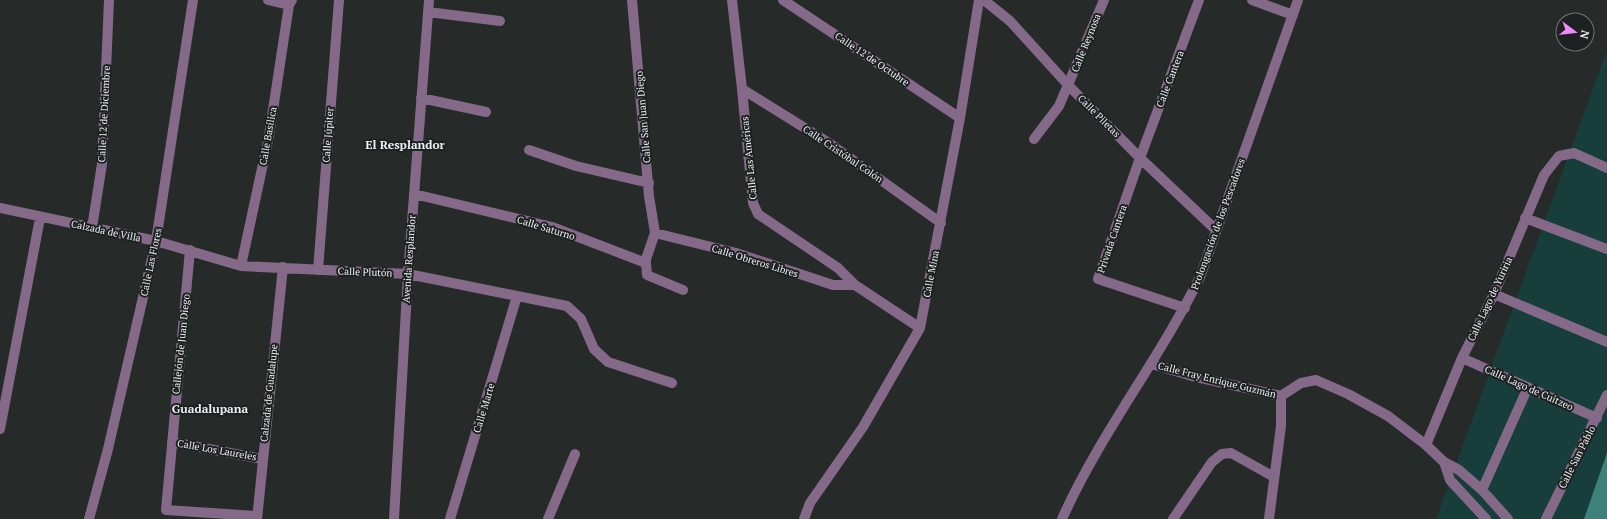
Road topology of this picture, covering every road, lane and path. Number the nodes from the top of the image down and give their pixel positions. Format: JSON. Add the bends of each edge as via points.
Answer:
{"nodes":[{"id":1,"x":109,"y":0,"type":"edge"},
{"id":2,"x":193,"y":0,"type":"edge"},
{"id":3,"x":268,"y":0,"type":"edge"},
{"id":4,"x":339,"y":0,"type":"edge"},
{"id":5,"x":429,"y":0,"type":"edge"},
{"id":6,"x":632,"y":0,"type":"edge"},
{"id":7,"x":732,"y":0,"type":"edge"},
{"id":8,"x":783,"y":0,"type":"edge"},
{"id":9,"x":979,"y":0,"type":"edge"},
{"id":10,"x":984,"y":0,"type":"edge"},
{"id":11,"x":1104,"y":0,"type":"edge"},
{"id":12,"x":1199,"y":0,"type":"edge"},
{"id":13,"x":1252,"y":0,"type":"edge"},
{"id":14,"x":1298,"y":0,"type":"edge"},
{"id":15,"x":291,"y":2,"type":"edge"},
{"id":16,"x":428,"y":12,"type":"junction"},
{"id":17,"x":1293,"y":15,"type":"junction"},
{"id":18,"x":500,"y":21,"type":"dead end"},
{"id":19,"x":1069,"y":86,"type":"junction"},
{"id":20,"x":742,"y":89,"type":"junction"},
{"id":21,"x":421,"y":98,"type":"junction"},
{"id":22,"x":486,"y":112,"type":"dead end"},
{"id":23,"x":960,"y":118,"type":"junction"},
{"id":24,"x":1034,"y":139,"type":"dead end"},
{"id":25,"x":529,"y":150,"type":"dead end"},
{"id":26,"x":1140,"y":158,"type":"junction"},
{"id":27,"x":1607,"y":168,"type":"edge"},
{"id":28,"x":649,"y":184,"type":"junction"},
{"id":29,"x":414,"y":194,"type":"junction"},
{"id":30,"x":0,"y":208,"type":"edge"},
{"id":31,"x":40,"y":218,"type":"junction"},
{"id":32,"x":1525,"y":218,"type":"junction"},
{"id":33,"x":941,"y":223,"type":"junction"},
{"id":34,"x":92,"y":228,"type":"junction"},
{"id":35,"x":1216,"y":230,"type":"junction"},
{"id":36,"x":655,"y":233,"type":"junction"},
{"id":37,"x":156,"y":241,"type":"junction"},
{"id":38,"x":1607,"y":249,"type":"edge"},
{"id":39,"x":190,"y":250,"type":"junction"},
{"id":40,"x":646,"y":263,"type":"junction"},
{"id":41,"x":241,"y":266,"type":"junction"},
{"id":42,"x":283,"y":267,"type":"junction"},
{"id":43,"x":318,"y":270,"type":"junction"},
{"id":44,"x":408,"y":274,"type":"junction"},
{"id":45,"x":855,"y":285,"type":"junction"},
{"id":46,"x":683,"y":290,"type":"dead end"},
{"id":47,"x":1494,"y":294,"type":"junction"},
{"id":48,"x":517,"y":296,"type":"junction"},
{"id":49,"x":1185,"y":308,"type":"junction"},
{"id":50,"x":920,"y":328,"type":"junction"},
{"id":51,"x":1607,"y":342,"type":"edge"},
{"id":52,"x":1462,"y":358,"type":"junction"},
{"id":53,"x":1152,"y":364,"type":"junction"},
{"id":54,"x":672,"y":384,"type":"dead end"},
{"id":55,"x":1528,"y":387,"type":"junction"},
{"id":56,"x":1607,"y":395,"type":"edge"},
{"id":57,"x":1281,"y":396,"type":"junction"},
{"id":58,"x":1597,"y":418,"type":"junction"},
{"id":59,"x":0,"y":429,"type":"edge"},
{"id":60,"x":172,"y":442,"type":"junction"},
{"id":61,"x":1426,"y":445,"type":"junction"},
{"id":62,"x":575,"y":454,"type":"dead end"},
{"id":63,"x":262,"y":459,"type":"junction"},
{"id":64,"x":1444,"y":462,"type":"junction"},
{"id":65,"x":1274,"y":477,"type":"junction"},
{"id":66,"x":1482,"y":490,"type":"junction"},
{"id":67,"x":257,"y":518,"type":"edge"},
{"id":68,"x":89,"y":519,"type":"edge"},
{"id":69,"x":394,"y":519,"type":"edge"},
{"id":70,"x":450,"y":519,"type":"edge"},
{"id":71,"x":548,"y":519,"type":"edge"},
{"id":72,"x":804,"y":519,"type":"edge"},
{"id":73,"x":1062,"y":519,"type":"edge"},
{"id":74,"x":1173,"y":519,"type":"edge"},
{"id":75,"x":1269,"y":519,"type":"edge"},
{"id":76,"x":1486,"y":519,"type":"edge"},
{"id":77,"x":1508,"y":519,"type":"edge"},
{"id":78,"x":1546,"y":519,"type":"edge"}],
"edges":[{"from":1,"to":34,"type":"street","name":"Calle 12 de Diciembre","via":[[102,164]]},
{"from":2,"to":37,"type":"street","name":"Calle Las Flores"},
{"from":3,"to":15,"type":"street"},
{"from":4,"to":43,"type":"street","name":"Calle Júpiter"},
{"from":5,"to":16,"type":"street","name":"Avenida Resplandor"},
{"from":6,"to":28,"type":"street","name":"Calle San Juan Diego"},
{"from":7,"to":20,"type":"street","name":"Calle Las Américas"},
{"from":8,"to":23,"type":"street","name":"Calle 12 de Octubre"},
{"from":9,"to":23,"type":"street","name":"Calle Mina"},
{"from":10,"to":19,"type":"street","name":"Calle Piletas","via":[[1010,21]]},
{"from":11,"to":19,"type":"street","name":"Calle Reynosa"},
{"from":12,"to":26,"type":"street","name":"Calle Cantera"},
{"from":13,"to":17,"type":"street"},
{"from":14,"to":17,"type":"street","name":"Prolongación de los Pescadores"},
{"from":15,"to":41,"type":"street","name":"Calle Basílica","via":[[270,136]]},
{"from":16,"to":18,"type":"street"},
{"from":16,"to":21,"type":"street","name":"Avenida Resplandor"},
{"from":17,"to":35,"type":"street","name":"Prolongación de los Pescadores"},
{"from":19,"to":24,"type":"street","name":"Calle Reynosa","via":[[1059,106]]},
{"from":19,"to":26,"type":"street","name":"Calle Piletas"},
{"from":20,"to":33,"type":"street","name":"Calle Cristóbal Colón","via":[[830,143]]},
{"from":20,"to":45,"type":"street","name":"Calle Las Américas","via":[[753,203],[758,214],[838,268]]},
{"from":21,"to":22,"type":"street"},
{"from":21,"to":29,"type":"street","name":"Avenida Resplandor"},
{"from":23,"to":33,"type":"street","name":"Calle Mina"},
{"from":25,"to":28,"type":"street","via":[[576,166]]},
{"from":26,"to":35,"type":"street","name":"Calle Piletas"},
{"from":26,"to":49,"type":"street","name":"Privada Cantera","via":[[1098,279]]},
{"from":27,"to":32,"type":"street","name":"Calle Lago de Yuriria","via":[[1574,153],[1559,156],[1544,175]]},
{"from":28,"to":36,"type":"street","name":"Calle San Juan Diego"},
{"from":29,"to":40,"type":"street","name":"Calle Saturno","via":[[552,227]]},
{"from":29,"to":44,"type":"street","name":"Avenida Resplandor"},
{"from":30,"to":31,"type":"street","name":"Calzada de Villa"},
{"from":31,"to":34,"type":"street","name":"Calzada de Villa"},
{"from":31,"to":59,"type":"street"},
{"from":32,"to":38,"type":"street"},
{"from":32,"to":47,"type":"street","name":"Calle Lago de Yuriria"},
{"from":33,"to":50,"type":"street","name":"Calle Mina"},
{"from":34,"to":37,"type":"street","name":"Calzada de Villa"},
{"from":35,"to":49,"type":"street","name":"Prolongación de los Pescadores","via":[[1200,277]]},
{"from":36,"to":40,"type":"street"},
{"from":36,"to":45,"type":"street","name":"Calle Obreros Libres","via":[[736,253],[832,285]]},
{"from":37,"to":39,"type":"street","name":"Calzada de Villa"},
{"from":37,"to":68,"type":"street","name":"Calle Las Flores","via":[[108,449]]},
{"from":39,"to":41,"type":"street","name":"Calzada de Villa"},
{"from":39,"to":60,"type":"street","name":"Callejón de Juan Diego"},
{"from":40,"to":46,"type":"street","via":[[647,275]]},
{"from":41,"to":42,"type":"street","name":"Calzada de Villa"},
{"from":42,"to":43,"type":"street","name":"Calle Plutón"},
{"from":42,"to":63,"type":"street","name":"Calzada de Guadalupe"},
{"from":43,"to":44,"type":"street","name":"Calle Plutón"},
{"from":44,"to":48,"type":"street","name":"Calle Plutón"},
{"from":44,"to":69,"type":"street","name":"Avenida Resplandor"},
{"from":45,"to":50,"type":"street","name":"Calle Las Américas"},
{"from":47,"to":51,"type":"street"},
{"from":47,"to":52,"type":"street","name":"Calle Lago de Yuriria"},
{"from":48,"to":54,"type":"street","name":"Calle Plutón","via":[[567,306],[581,319],[594,349],[608,362]]},
{"from":48,"to":70,"type":"street","name":"Calle Marte"},
{"from":49,"to":53,"type":"street","name":"Prolongación de los Pescadores"},
{"from":50,"to":72,"type":"street","name":"Calle Mina","via":[[863,427],[810,503]]},
{"from":52,"to":55,"type":"street","name":"Calle Lago de Cuitzeo"},
{"from":52,"to":61,"type":"street","name":"Calle Lago de Yuriria"},
{"from":53,"to":57,"type":"street","name":"Calle Fray Enrique Guzmán","via":[[1192,376]]},
{"from":53,"to":73,"type":"street","name":"Prolongación de los Pescadores","via":[[1075,491]]},
{"from":55,"to":58,"type":"street","name":"Calle Lago de Cuitzeo"},
{"from":55,"to":66,"type":"street"},
{"from":56,"to":58,"type":"street","name":"Calle San Pablo"},
{"from":57,"to":61,"type":"street","name":"Calle Fray Enrique Guzmán","via":[[1301,383],[1316,380],[1388,416]]},
{"from":57,"to":65,"type":"street","via":[[1281,426]]},
{"from":58,"to":78,"type":"street","name":"Calle San Pablo"},
{"from":60,"to":63,"type":"street","name":"Calle Los Laureles"},
{"from":60,"to":67,"type":"street","name":"Callejón de Juan Diego","via":[[166,510]]},
{"from":61,"to":64,"type":"street","name":"Calle Fray Enrique Guzmán"},
{"from":62,"to":71,"type":"street"},
{"from":63,"to":67,"type":"street","name":"Calzada de Guadalupe"},
{"from":64,"to":66,"type":"street","name":"Calle Fray Enrique Guzmán","via":[[1460,470]]},
{"from":64,"to":76,"type":"street","name":"Calle Fray Enrique Guzmán","via":[[1450,480]]},
{"from":65,"to":74,"type":"street","via":[[1231,453],[1222,454],[1212,462]]},
{"from":65,"to":75,"type":"street"},
{"from":66,"to":77,"type":"street","name":"Calle Fray Enrique Guzmán"}]}
